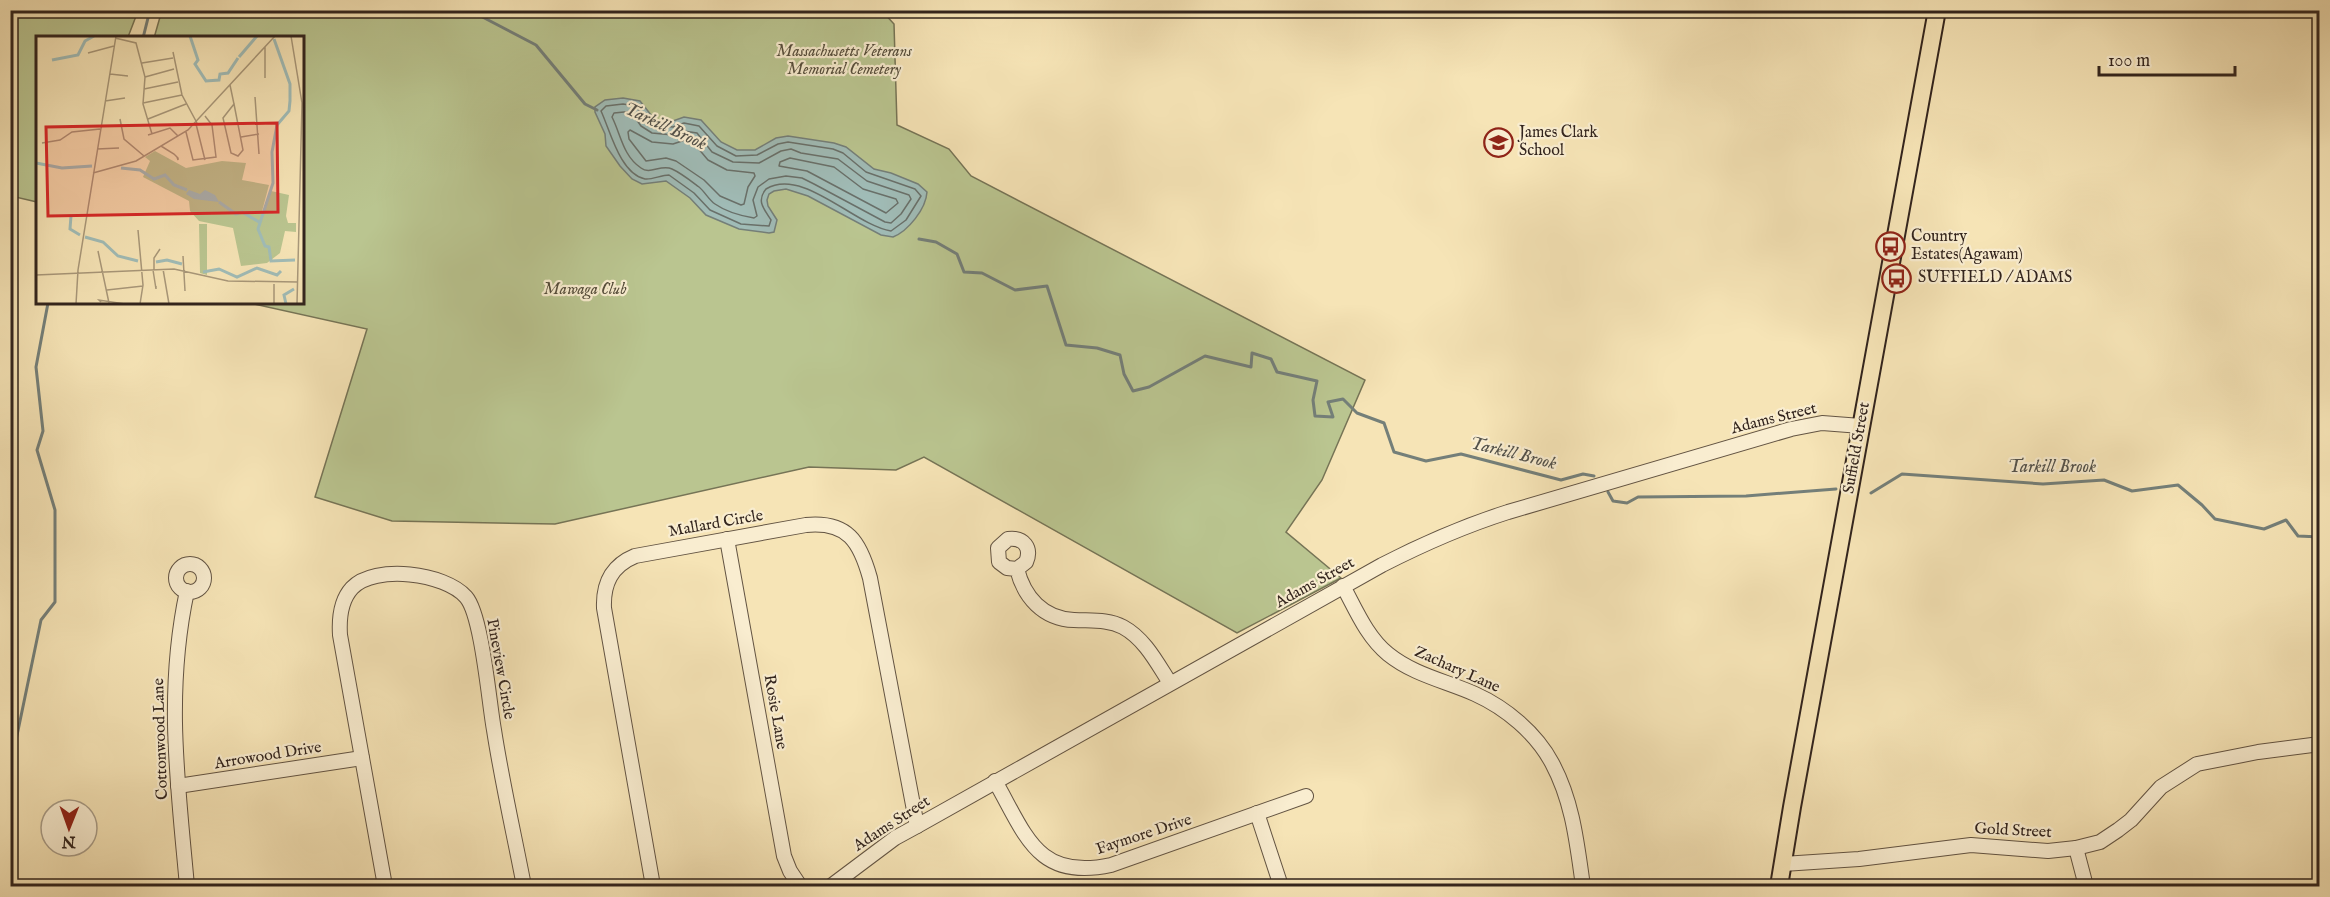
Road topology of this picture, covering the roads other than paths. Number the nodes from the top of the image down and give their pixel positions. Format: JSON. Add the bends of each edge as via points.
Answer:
{"nodes":[{"id":1,"x":1937,"y":10,"type":"edge"},
{"id":2,"x":1861,"y":426,"type":"junction"},
{"id":3,"x":727,"y":539,"type":"junction"},
{"id":4,"x":1017,"y":569,"type":"dead end"},
{"id":5,"x":1343,"y":586,"type":"junction"},
{"id":6,"x":187,"y":591,"type":"dead end"},
{"id":7,"x":1170,"y":683,"type":"junction"},
{"id":8,"x":2319,"y":744,"type":"edge"},
{"id":9,"x":362,"y":758,"type":"junction"},
{"id":10,"x":995,"y":781,"type":"junction"},
{"id":11,"x":178,"y":786,"type":"junction"},
{"id":12,"x":1306,"y":796,"type":"dead end"},
{"id":13,"x":1257,"y":813,"type":"junction"},
{"id":14,"x":917,"y":826,"type":"junction"},
{"id":15,"x":2076,"y":848,"type":"junction"},
{"id":16,"x":1783,"y":864,"type":"junction"},
{"id":17,"x":187,"y":886,"type":"edge"},
{"id":18,"x":385,"y":886,"type":"edge"},
{"id":19,"x":524,"y":886,"type":"edge"},
{"id":20,"x":653,"y":886,"type":"edge"},
{"id":21,"x":800,"y":886,"type":"edge"},
{"id":22,"x":831,"y":886,"type":"edge"},
{"id":23,"x":1281,"y":886,"type":"edge"},
{"id":24,"x":1583,"y":886,"type":"edge"},
{"id":25,"x":1779,"y":886,"type":"edge"},
{"id":26,"x":2086,"y":886,"type":"edge"}],
"edges":[{"from":1,"to":2,"type":"main road","name":"Suffield Street"},
{"from":2,"to":5,"type":"street","name":"Adams Street","via":[[1822,423],[1791,429],[1508,512],[1429,541]]},
{"from":2,"to":16,"type":"main road","name":"Suffield Street"},
{"from":3,"to":14,"type":"street","name":"Mallard Circle","via":[[822,524],[845,531],[856,543],[870,578]]},
{"from":3,"to":20,"type":"street","name":"Mallard Circle","via":[[628,559],[612,573],[605,587],[606,627]]},
{"from":3,"to":21,"type":"street","name":"Rosie Lane","via":[[784,856]]},
{"from":4,"to":7,"type":"street","via":[[1028,595],[1043,611],[1067,620],[1102,621],[1124,627],[1140,641]]},
{"from":5,"to":7,"type":"street","name":"Adams Street"},
{"from":5,"to":24,"type":"street","name":"Zachary Lane","via":[[1371,636],[1390,656],[1415,671],[1493,703],[1527,729],[1551,761],[1567,797]]},
{"from":6,"to":11,"type":"street","name":"Cottonwood Lane","via":[[174,680]]},
{"from":7,"to":10,"type":"street","name":"Adams Street"},
{"from":8,"to":15,"type":"street","name":"Gold Street","via":[[2197,764],[2161,787],[2118,830],[2100,842]]},
{"from":9,"to":11,"type":"street","name":"Arrowood Drive"},
{"from":9,"to":18,"type":"street","name":"Pineview Circle"},
{"from":9,"to":19,"type":"street","name":"Pineview Circle","via":[[340,635],[344,601],[354,586],[380,575],[406,574],[445,582],[468,599],[476,623]]},
{"from":10,"to":13,"type":"street","name":"Faymore Drive","via":[[1035,848],[1051,862],[1070,869],[1111,865]]},
{"from":10,"to":14,"type":"street","name":"Adams Street"},
{"from":11,"to":17,"type":"street","name":"Cottonwood Lane"},
{"from":12,"to":13,"type":"street","name":"Faymore Drive"},
{"from":13,"to":23,"type":"street"},
{"from":14,"to":22,"type":"street","name":"Adams Street"},
{"from":15,"to":16,"type":"street","name":"Gold Street","via":[[2048,851],[1971,844],[1859,859]]},
{"from":15,"to":26,"type":"street"},
{"from":16,"to":25,"type":"main road","name":"Suffield Street"}]}
